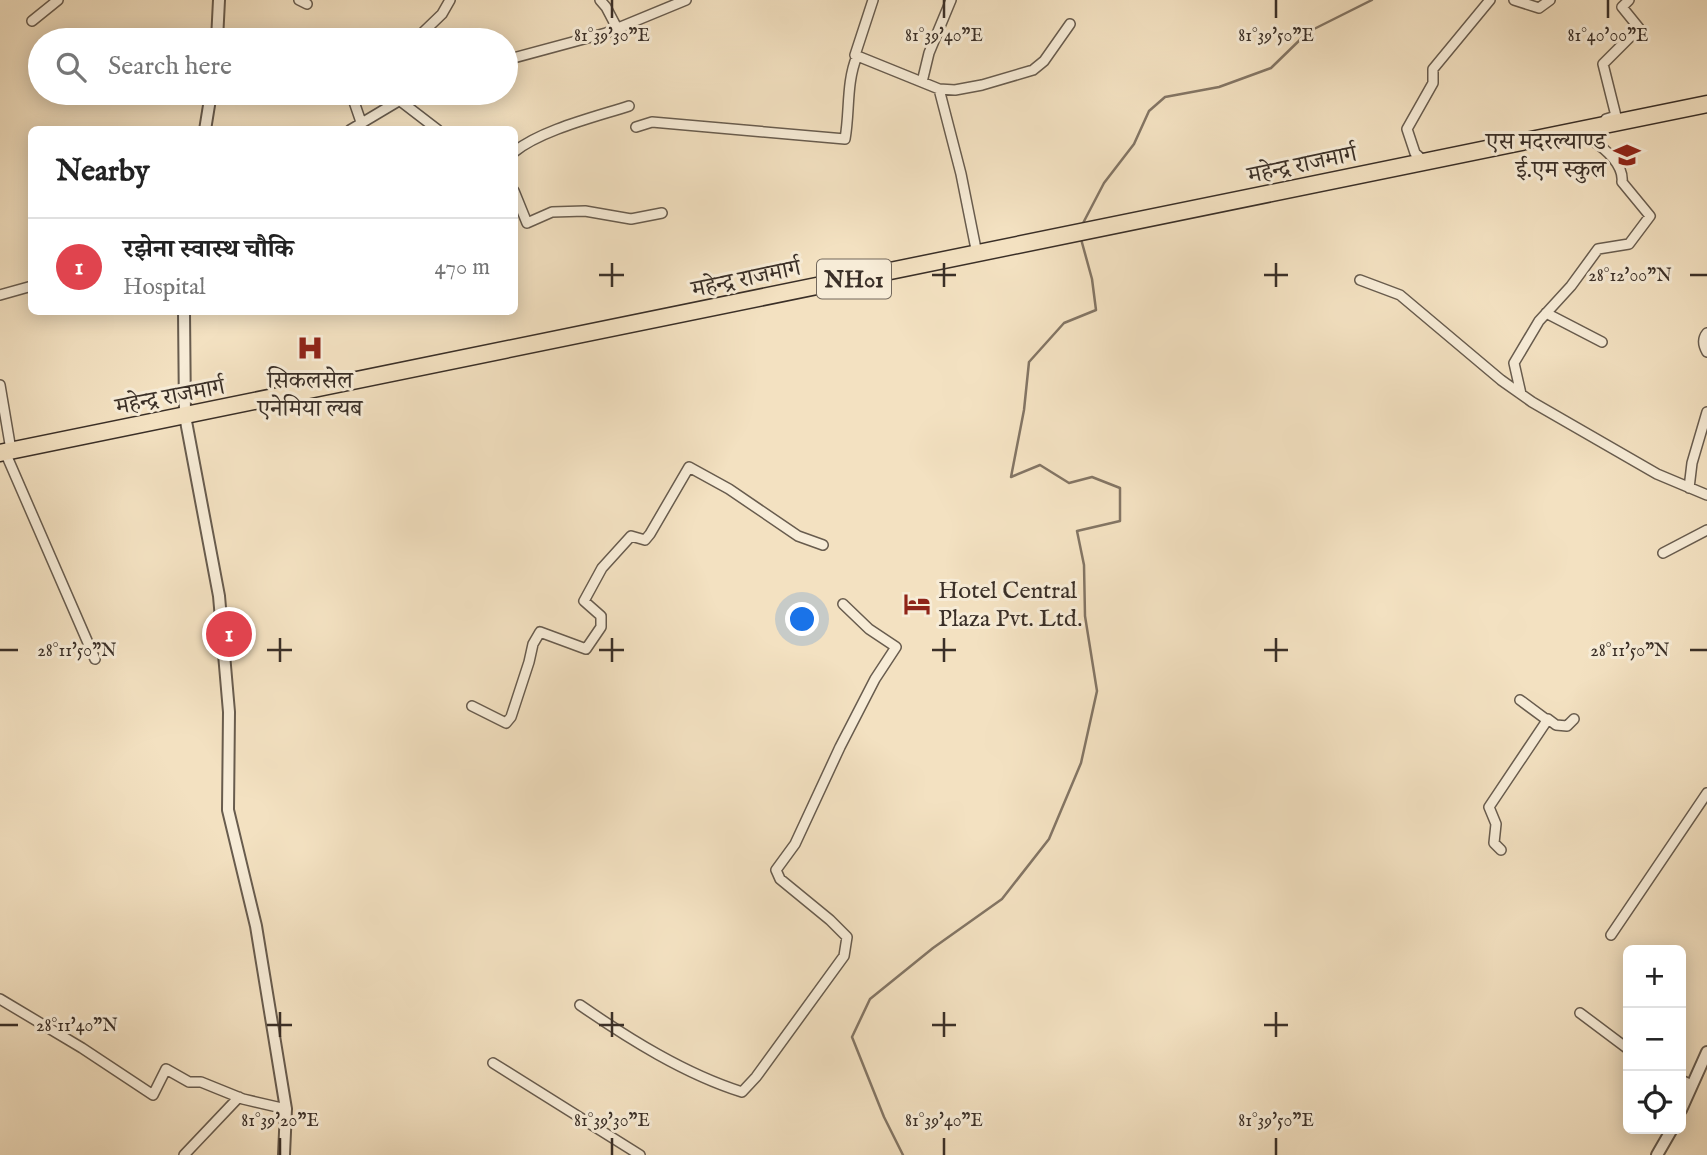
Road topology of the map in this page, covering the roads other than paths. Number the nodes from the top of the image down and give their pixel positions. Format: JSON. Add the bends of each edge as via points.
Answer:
{"nodes":[{"id":1,"x":58,"y":0,"type":"edge"},
{"id":2,"x":219,"y":0,"type":"edge"},
{"id":3,"x":450,"y":0,"type":"edge"},
{"id":4,"x":600,"y":0,"type":"edge"},
{"id":5,"x":686,"y":0,"type":"edge"},
{"id":6,"x":873,"y":0,"type":"edge"},
{"id":7,"x":951,"y":0,"type":"edge"},
{"id":8,"x":1490,"y":0,"type":"edge"},
{"id":9,"x":1514,"y":0,"type":"edge"},
{"id":10,"x":1550,"y":0,"type":"edge"},
{"id":11,"x":1622,"y":2,"type":"edge"},
{"id":12,"x":32,"y":21,"type":"dead end"},
{"id":13,"x":1070,"y":24,"type":"dead end"},
{"id":14,"x":218,"y":28,"type":"edge"},
{"id":15,"x":427,"y":28,"type":"edge"},
{"id":16,"x":617,"y":28,"type":"junction"},
{"id":17,"x":857,"y":56,"type":"junction"},
{"id":18,"x":518,"y":57,"type":"edge"},
{"id":19,"x":922,"y":82,"type":"junction"},
{"id":20,"x":939,"y":89,"type":"junction"},
{"id":21,"x":1707,"y":104,"type":"edge"},
{"id":22,"x":209,"y":105,"type":"edge"},
{"id":23,"x":355,"y":105,"type":"edge"},
{"id":24,"x":390,"y":105,"type":"edge"},
{"id":25,"x":406,"y":105,"type":"edge"},
{"id":26,"x":629,"y":106,"type":"dead end"},
{"id":27,"x":361,"y":122,"type":"junction"},
{"id":28,"x":206,"y":126,"type":"edge"},
{"id":29,"x":355,"y":126,"type":"edge"},
{"id":30,"x":433,"y":126,"type":"edge"},
{"id":31,"x":636,"y":127,"type":"dead end"},
{"id":32,"x":1590,"y":128,"type":"junction"},
{"id":33,"x":1568,"y":131,"type":"junction"},
{"id":34,"x":518,"y":149,"type":"edge"},
{"id":35,"x":1425,"y":162,"type":"junction"},
{"id":36,"x":518,"y":201,"type":"edge"},
{"id":37,"x":662,"y":213,"type":"dead end"},
{"id":38,"x":977,"y":254,"type":"junction"},
{"id":39,"x":1360,"y":280,"type":"dead end"},
{"id":40,"x":28,"y":287,"type":"edge"},
{"id":41,"x":0,"y":295,"type":"edge"},
{"id":42,"x":1546,"y":313,"type":"junction"},
{"id":43,"x":184,"y":315,"type":"edge"},
{"id":44,"x":1707,"y":333,"type":"edge"},
{"id":45,"x":1602,"y":342,"type":"dead end"},
{"id":46,"x":1707,"y":352,"type":"edge"},
{"id":47,"x":0,"y":385,"type":"edge"},
{"id":48,"x":1521,"y":394,"type":"junction"},
{"id":49,"x":1707,"y":412,"type":"edge"},
{"id":50,"x":185,"y":416,"type":"junction"},
{"id":51,"x":5,"y":452,"type":"edge"},
{"id":52,"x":1689,"y":488,"type":"junction"},
{"id":53,"x":1707,"y":495,"type":"edge"},
{"id":54,"x":1707,"y":530,"type":"edge"},
{"id":55,"x":823,"y":545,"type":"dead end"},
{"id":56,"x":1663,"y":553,"type":"dead end"},
{"id":57,"x":843,"y":604,"type":"dead end"},
{"id":58,"x":95,"y":659,"type":"dead end"},
{"id":59,"x":1520,"y":700,"type":"dead end"},
{"id":60,"x":472,"y":706,"type":"dead end"},
{"id":61,"x":1574,"y":719,"type":"dead end"},
{"id":62,"x":1547,"y":720,"type":"junction"},
{"id":63,"x":1707,"y":793,"type":"edge"},
{"id":64,"x":1501,"y":850,"type":"dead end"},
{"id":65,"x":1611,"y":935,"type":"dead end"},
{"id":66,"x":0,"y":999,"type":"edge"},
{"id":67,"x":580,"y":1005,"type":"dead end"},
{"id":68,"x":1580,"y":1013,"type":"dead end"},
{"id":69,"x":1623,"y":1045,"type":"edge"},
{"id":70,"x":1707,"y":1052,"type":"edge"},
{"id":71,"x":494,"y":1063,"type":"dead end"},
{"id":72,"x":1686,"y":1082,"type":"edge"},
{"id":73,"x":1692,"y":1085,"type":"junction"},
{"id":74,"x":239,"y":1097,"type":"junction"},
{"id":75,"x":1686,"y":1099,"type":"edge"},
{"id":76,"x":286,"y":1109,"type":"junction"},
{"id":77,"x":1668,"y":1134,"type":"edge"},
{"id":78,"x":184,"y":1155,"type":"edge"},
{"id":79,"x":285,"y":1155,"type":"edge"},
{"id":80,"x":640,"y":1155,"type":"edge"},
{"id":81,"x":1657,"y":1155,"type":"edge"}],
"edges":[{"from":1,"to":12,"type":"street"},
{"from":2,"to":14,"type":"street"},
{"from":3,"to":15,"type":"street"},
{"from":4,"to":16,"type":"street"},
{"from":5,"to":16,"type":"street"},
{"from":6,"to":17,"type":"street"},
{"from":7,"to":19,"type":"street"},
{"from":8,"to":35,"type":"street","via":[[1433,69],[1433,83],[1407,128],[1415,153]]},
{"from":9,"to":10,"type":"street","via":[[1539,8]]},
{"from":11,"to":33,"type":"street","via":[[1639,28],[1602,64],[1616,116]]},
{"from":13,"to":20,"type":"street","via":[[1039,66],[990,83]]},
{"from":16,"to":18,"type":"street"},
{"from":17,"to":19,"type":"street"},
{"from":17,"to":31,"type":"street","via":[[851,72],[845,139],[652,122]]},
{"from":19,"to":20,"type":"street"},
{"from":20,"to":38,"type":"street"},
{"from":21,"to":32,"type":"highway","name":"महेन्द्र राजमार्ग","number":"NH01"},
{"from":22,"to":28,"type":"street"},
{"from":23,"to":27,"type":"street"},
{"from":24,"to":27,"type":"street"},
{"from":25,"to":30,"type":"street"},
{"from":26,"to":34,"type":"street","via":[[570,125]]},
{"from":27,"to":29,"type":"street"},
{"from":32,"to":33,"type":"highway","name":"महेन्द्र राजमार्ग","number":"NH01"},
{"from":32,"to":42,"type":"street","via":[[1594,142],[1608,150],[1623,176],[1622,183],[1650,216],[1629,244],[1598,249]]},
{"from":33,"to":35,"type":"highway","name":"महेन्द्र राजमार्ग","number":"NH01"},
{"from":35,"to":38,"type":"highway","name":"महेन्द्र राजमार्ग","number":"NH01"},
{"from":36,"to":37,"type":"street","via":[[527,223],[552,212],[586,211],[631,219]]},
{"from":38,"to":50,"type":"highway","name":"महेन्द्र राजमार्ग","number":"NH01"},
{"from":39,"to":48,"type":"street","via":[[1400,295]]},
{"from":40,"to":41,"type":"street"},
{"from":42,"to":45,"type":"street"},
{"from":42,"to":48,"type":"street","via":[[1514,363]]},
{"from":43,"to":50,"type":"street"},
{"from":44,"to":46,"type":"street"},
{"from":47,"to":51,"type":"street"},
{"from":48,"to":52,"type":"street"},
{"from":49,"to":52,"type":"street"},
{"from":50,"to":51,"type":"highway","name":"महेन्द्र राजमार्ग","number":"NH01"},
{"from":50,"to":76,"type":"street","via":[[219,596],[229,712],[228,810],[256,926]]},
{"from":51,"to":58,"type":"street"},
{"from":52,"to":53,"type":"street"},
{"from":54,"to":56,"type":"street"},
{"from":55,"to":60,"type":"street","via":[[798,536],[689,467],[645,540],[631,536],[602,568],[584,601],[601,616],[601,626],[586,649],[540,632],[506,723]]},
{"from":57,"to":67,"type":"street","via":[[896,647],[839,747],[795,844],[776,870],[780,879],[847,937],[844,956],[742,1092],[680,1065]]},
{"from":59,"to":62,"type":"street"},
{"from":61,"to":62,"type":"street","via":[[1567,726]]},
{"from":62,"to":64,"type":"street","via":[[1489,807],[1496,824],[1494,843]]},
{"from":63,"to":65,"type":"street"},
{"from":66,"to":74,"type":"street","via":[[153,1095],[166,1069],[189,1082]]},
{"from":68,"to":69,"type":"street"},
{"from":70,"to":73,"type":"street"},
{"from":71,"to":80,"type":"street"},
{"from":72,"to":73,"type":"street"},
{"from":73,"to":75,"type":"street"},
{"from":74,"to":76,"type":"street"},
{"from":74,"to":78,"type":"street"},
{"from":76,"to":79,"type":"street"},
{"from":77,"to":81,"type":"street"}]}
